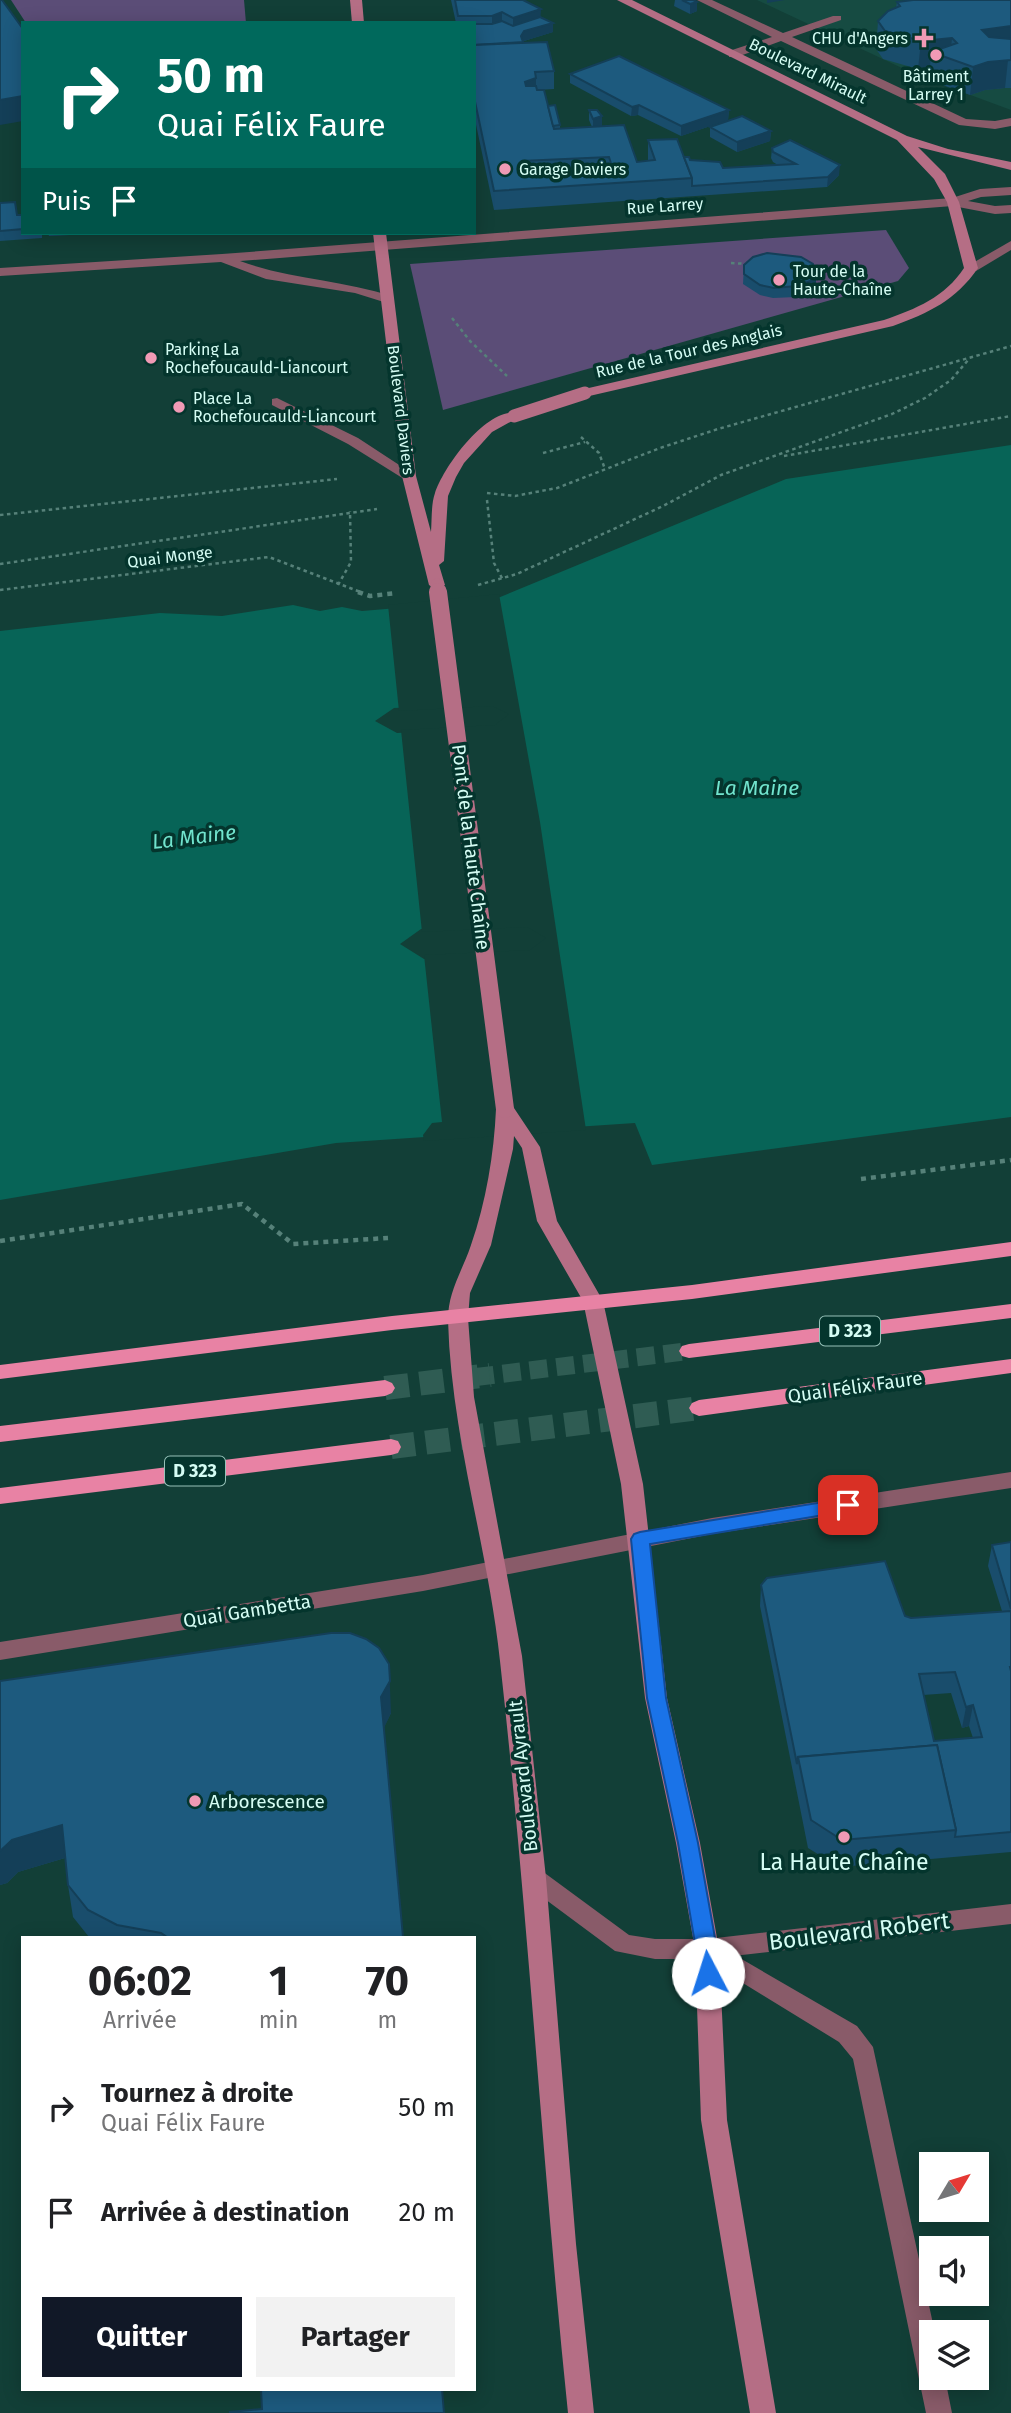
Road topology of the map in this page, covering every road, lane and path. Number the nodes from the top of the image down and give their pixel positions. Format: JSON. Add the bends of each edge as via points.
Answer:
{"nodes":[{"id":1,"x":356,"y":0,"type":"edge"},
{"id":2,"x":623,"y":0,"type":"edge"},
{"id":3,"x":703,"y":0,"type":"edge"},
{"id":4,"x":837,"y":18,"type":"dead end"},
{"id":5,"x":358,"y":21,"type":"edge"},
{"id":6,"x":781,"y":37,"type":"junction"},
{"id":7,"x":733,"y":54,"type":"junction"},
{"id":8,"x":1011,"y":122,"type":"edge"},
{"id":9,"x":901,"y":137,"type":"junction"},
{"id":10,"x":1011,"y":166,"type":"edge"},
{"id":11,"x":1011,"y":191,"type":"edge"},
{"id":12,"x":953,"y":202,"type":"junction"},
{"id":13,"x":1011,"y":209,"type":"edge"},
{"id":14,"x":476,"y":233,"type":"edge"},
{"id":15,"x":441,"y":235,"type":"edge"},
{"id":16,"x":379,"y":239,"type":"edge"},
{"id":17,"x":1011,"y":245,"type":"edge"},
{"id":18,"x":222,"y":258,"type":"junction"},
{"id":19,"x":731,"y":262,"type":"dead end"},
{"id":20,"x":758,"y":262,"type":"edge"},
{"id":21,"x":971,"y":268,"type":"junction"},
{"id":22,"x":0,"y":272,"type":"edge"},
{"id":23,"x":387,"y":299,"type":"junction"},
{"id":24,"x":452,"y":318,"type":"dead end"},
{"id":25,"x":470,"y":341,"type":"dead end"},
{"id":26,"x":1011,"y":346,"type":"edge"},
{"id":27,"x":969,"y":359,"type":"junction"},
{"id":28,"x":585,"y":393,"type":"joint"},
{"id":29,"x":277,"y":402,"type":"dead end"},
{"id":30,"x":514,"y":416,"type":"joint"},
{"id":31,"x":1011,"y":416,"type":"edge"},
{"id":32,"x":551,"y":451,"type":"dead end"},
{"id":33,"x":760,"y":462,"type":"junction"},
{"id":34,"x":605,"y":469,"type":"junction"},
{"id":35,"x":409,"y":475,"type":"junction"},
{"id":36,"x":344,"y":478,"type":"dead end"},
{"id":37,"x":476,"y":492,"type":"dead end"},
{"id":38,"x":486,"y":502,"type":"dead end"},
{"id":39,"x":379,"y":509,"type":"dead end"},
{"id":40,"x":350,"y":511,"type":"junction"},
{"id":41,"x":0,"y":515,"type":"edge"},
{"id":42,"x":0,"y":564,"type":"edge"},
{"id":43,"x":436,"y":577,"type":"junction"},
{"id":44,"x":338,"y":586,"type":"junction"},
{"id":45,"x":0,"y":590,"type":"edge"},
{"id":46,"x":370,"y":596,"type":"dead end"},
{"id":47,"x":505,"y":1109,"type":"junction"},
{"id":48,"x":504,"y":1149,"type":"joint"},
{"id":49,"x":1011,"y":1160,"type":"edge"},
{"id":50,"x":861,"y":1179,"type":"dead end"},
{"id":51,"x":388,"y":1238,"type":"dead end"},
{"id":52,"x":0,"y":1241,"type":"edge"},
{"id":53,"x":1011,"y":1250,"type":"edge"},
{"id":54,"x":593,"y":1300,"type":"junction"},
{"id":55,"x":1011,"y":1311,"type":"edge"},
{"id":56,"x":458,"y":1318,"type":"junction"},
{"id":57,"x":689,"y":1352,"type":"tunnel mouth"},
{"id":58,"x":1011,"y":1366,"type":"edge"},
{"id":59,"x":0,"y":1372,"type":"edge"},
{"id":60,"x":385,"y":1388,"type":"tunnel mouth"},
{"id":61,"x":699,"y":1408,"type":"tunnel mouth"},
{"id":62,"x":0,"y":1434,"type":"edge"},
{"id":63,"x":391,"y":1447,"type":"tunnel mouth"},
{"id":64,"x":1011,"y":1480,"type":"edge"},
{"id":65,"x":0,"y":1496,"type":"edge"},
{"id":66,"x":640,"y":1539,"type":"junction"},
{"id":67,"x":494,"y":1569,"type":"junction"},
{"id":68,"x":0,"y":1651,"type":"edge"},
{"id":69,"x":534,"y":1878,"type":"junction"},
{"id":70,"x":1011,"y":1914,"type":"edge"},
{"id":71,"x":707,"y":1949,"type":"junction"},
{"id":72,"x":919,"y":2320,"type":"edge"},
{"id":73,"x":934,"y":2390,"type":"edge"},
{"id":74,"x":581,"y":2413,"type":"edge"},
{"id":75,"x":763,"y":2413,"type":"edge"},
{"id":76,"x":939,"y":2413,"type":"edge"}],
"edges":[{"from":1,"to":5,"type":"main road"},
{"from":2,"to":7,"type":"main road","name":"Boulevard Mirault"},
{"from":3,"to":6,"type":"street"},
{"from":4,"to":6,"type":"street"},
{"from":6,"to":7,"type":"street"},
{"from":6,"to":8,"type":"street","via":[[963,122]]},
{"from":7,"to":9,"type":"main road","name":"Boulevard Mirault"},
{"from":9,"to":10,"type":"main road","via":[[944,152]]},
{"from":9,"to":12,"type":"main road","name":"Boulevard Mirault","via":[[940,177]]},
{"from":11,"to":12,"type":"street","name":"Rue Larrey","via":[[980,193]]},
{"from":12,"to":13,"type":"street","name":"Rue Larrey"},
{"from":12,"to":14,"type":"street","name":"Rue Larrey"},
{"from":12,"to":21,"type":"main road"},
{"from":15,"to":16,"type":"street","name":"Rue Larrey"},
{"from":16,"to":18,"type":"street","name":"Rue Larrey"},
{"from":16,"to":23,"type":"main road","name":"Boulevard Daviers"},
{"from":17,"to":21,"type":"street"},
{"from":18,"to":22,"type":"street","name":"Rue Larrey"},
{"from":18,"to":23,"type":"street","via":[[266,275],[357,289]]},
{"from":19,"to":20,"type":"path"},
{"from":21,"to":28,"type":"main road","name":"Rue de la Tour des Anglais","via":[[962,284],[939,303],[888,323]]},
{"from":23,"to":35,"type":"main road","name":"Boulevard Daviers"},
{"from":24,"to":25,"type":"path"},
{"from":26,"to":27,"type":"path"},
{"from":27,"to":33,"type":"path","via":[[938,388],[898,411]]},
{"from":27,"to":34,"type":"path","via":[[718,429]]},
{"from":28,"to":30,"type":"main road","name":"Rue de la Tour des Anglais","bridge":true},
{"from":29,"to":35,"type":"lane"},
{"from":30,"to":43,"type":"main road","name":"Rue de la Tour des Anglais","via":[[487,429],[449,477],[441,496]]},
{"from":31,"to":33,"type":"path"},
{"from":32,"to":34,"type":"path","via":[[586,442]]},
{"from":33,"to":38,"type":"path","via":[[720,475],[503,580],[494,564]]},
{"from":34,"to":37,"type":"path","via":[[556,488],[515,496]]},
{"from":35,"to":43,"type":"main road","name":"Boulevard Daviers"},
{"from":36,"to":41,"type":"path"},
{"from":39,"to":40,"type":"path"},
{"from":40,"to":42,"type":"path"},
{"from":40,"to":44,"type":"path","via":[[351,562]]},
{"from":43,"to":47,"type":"main road","name":"Pont de la Haute Chaîne","bridge":true},
{"from":44,"to":45,"type":"path","name":"Quai Monge","via":[[270,557]]},
{"from":44,"to":46,"type":"path","name":"Quai Monge"},
{"from":47,"to":48,"type":"main road","name":"Pont de la Haute Chaîne"},
{"from":47,"to":54,"type":"main road","name":"Pont de la Haute Chaîne","via":[[531,1147],[547,1221]]},
{"from":48,"to":56,"type":"main road","name":"Boulevard Ayrault","via":[[481,1245],[460,1293]]},
{"from":49,"to":50,"type":"path"},
{"from":51,"to":52,"type":"path","via":[[293,1244],[242,1204]]},
{"from":53,"to":54,"type":"highway","via":[[692,1292]]},
{"from":54,"to":56,"type":"highway"},
{"from":54,"to":66,"type":"main road"},
{"from":55,"to":57,"type":"highway","number":"D 323"},
{"from":56,"to":59,"type":"highway"},
{"from":56,"to":67,"type":"main road","name":"Boulevard Ayrault","via":[[464,1397]]},
{"from":58,"to":61,"type":"highway","name":"Quai Félix Faure"},
{"from":60,"to":62,"type":"highway"},
{"from":63,"to":65,"type":"highway","number":"D 323"},
{"from":64,"to":66,"type":"street"},
{"from":66,"to":67,"type":"street","name":"Quai Gambetta"},
{"from":66,"to":71,"type":"main road","via":[[656,1698]]},
{"from":67,"to":68,"type":"street","name":"Quai Gambetta"},
{"from":67,"to":69,"type":"main road","name":"Boulevard Ayrault","via":[[511,1656]]},
{"from":69,"to":71,"type":"street","name":"Boulevard Robert","via":[[623,1944]]},
{"from":69,"to":74,"type":"main road","name":"Boulevard Ayrault"},
{"from":70,"to":71,"type":"street","name":"Boulevard Robert"},
{"from":71,"to":72,"type":"street","via":[[848,2034],[864,2054]]},
{"from":71,"to":75,"type":"main road","via":[[714,2120]]},
{"from":73,"to":76,"type":"street"}]}
